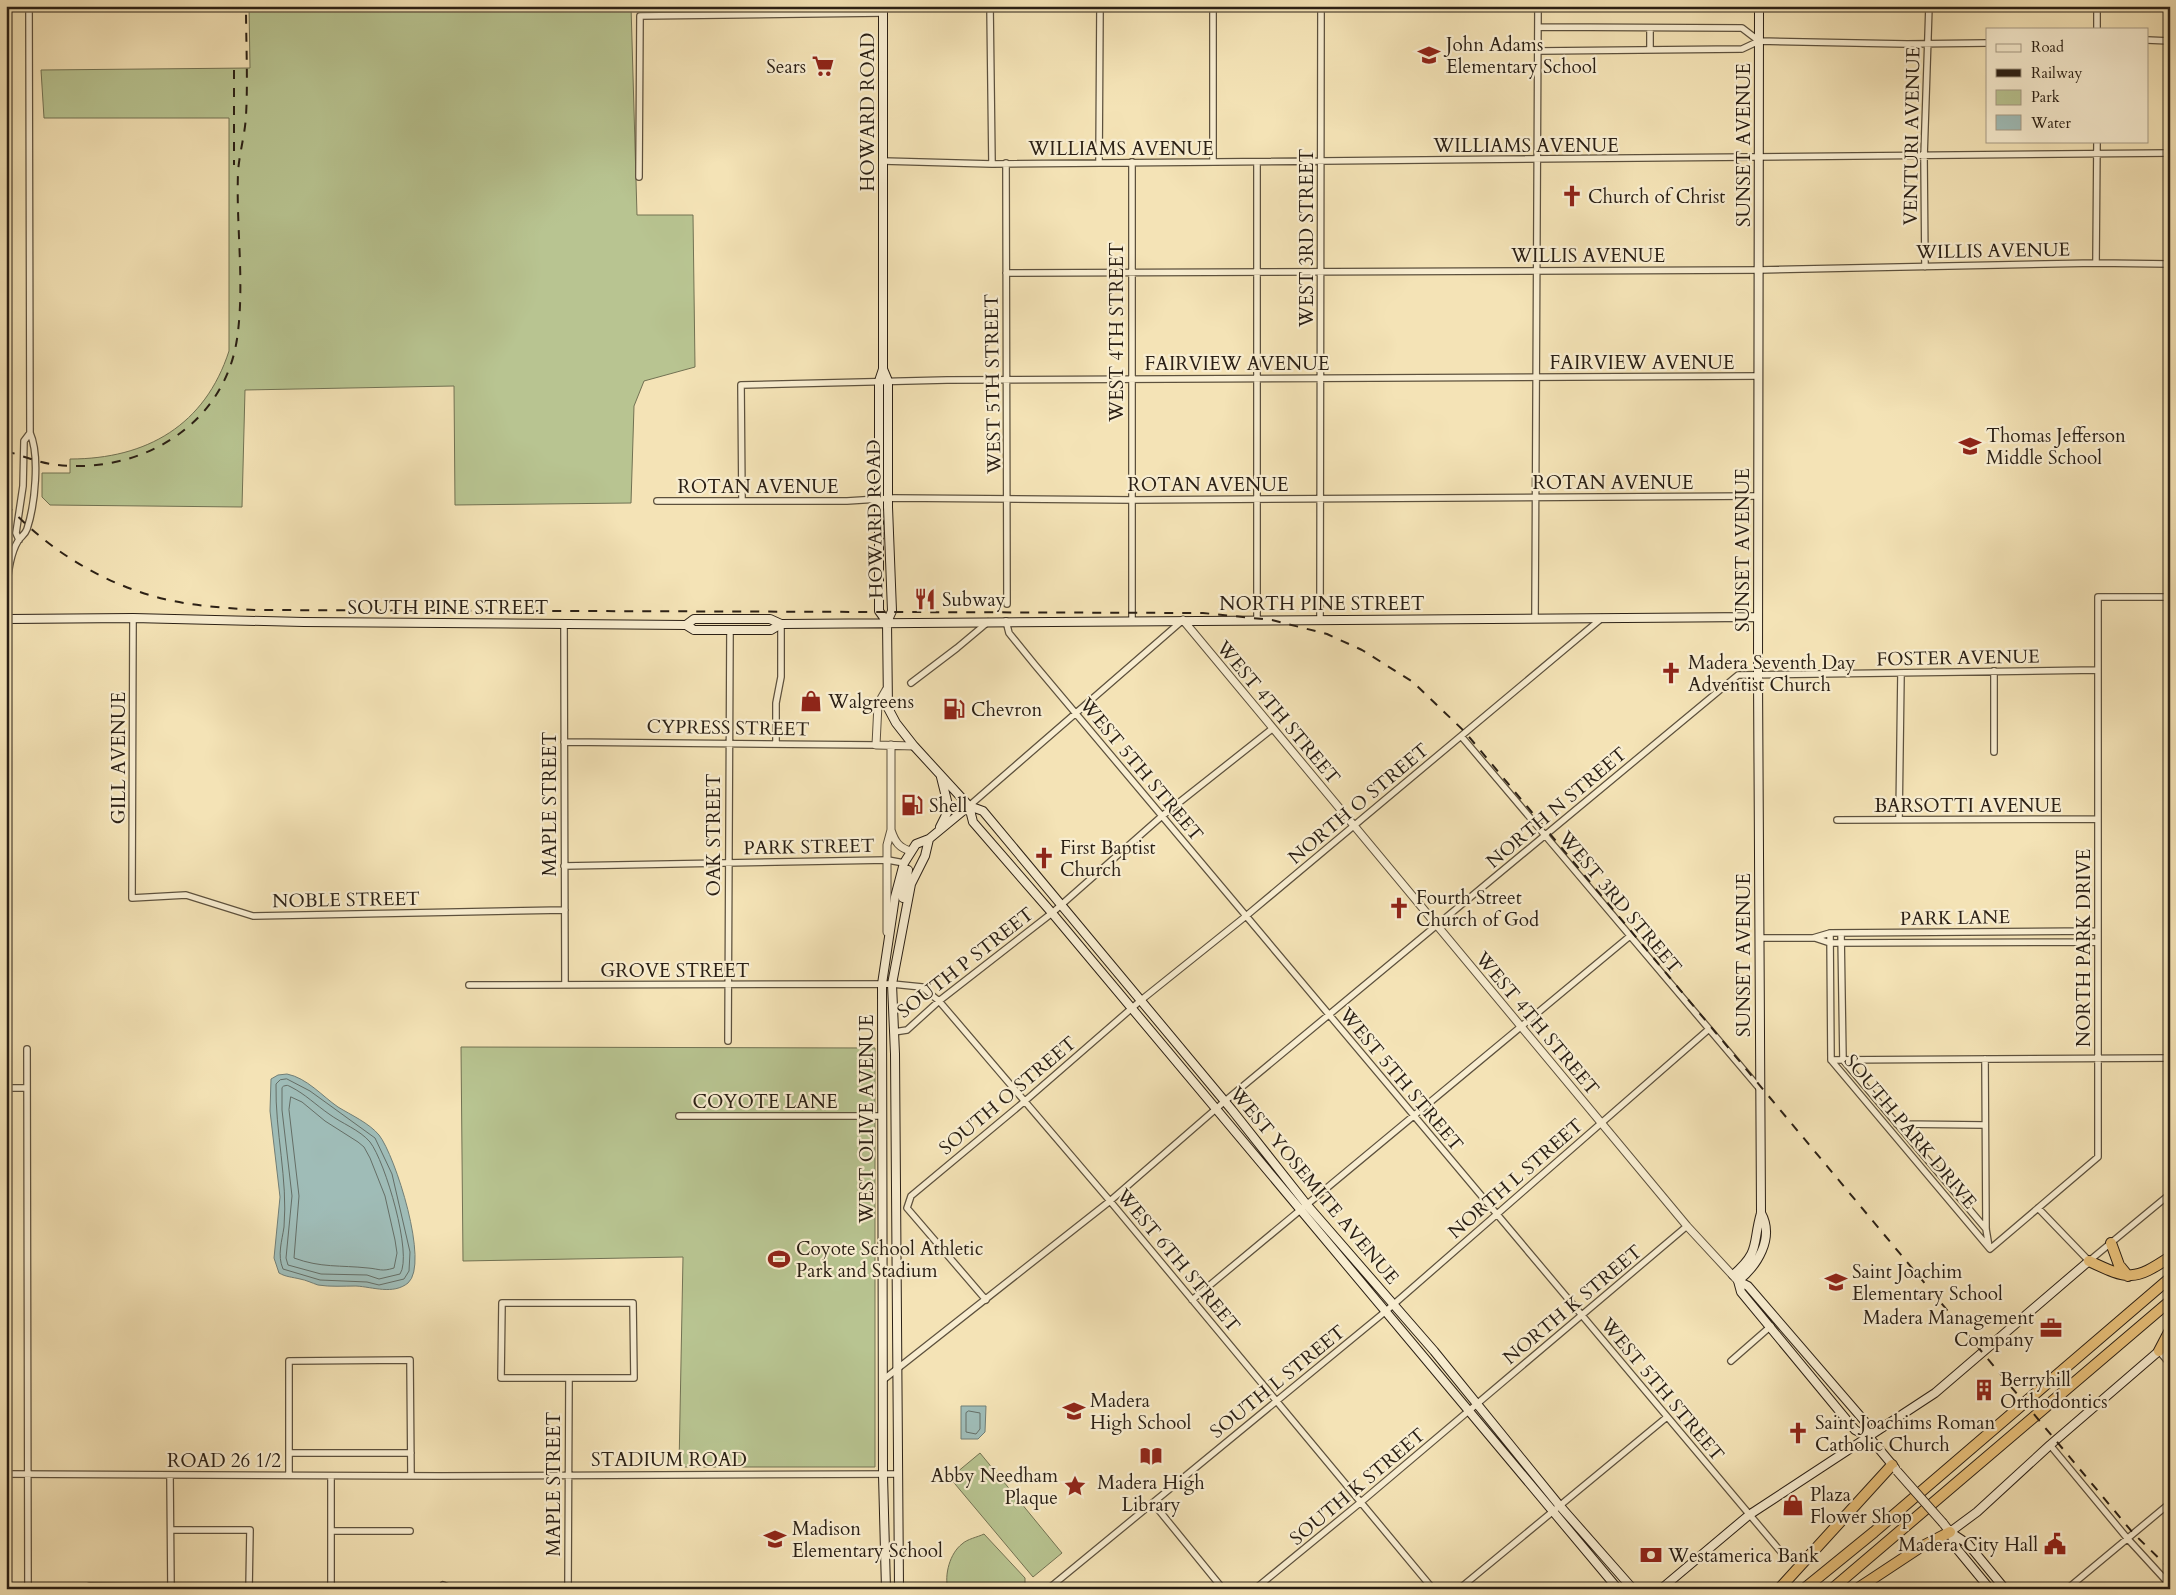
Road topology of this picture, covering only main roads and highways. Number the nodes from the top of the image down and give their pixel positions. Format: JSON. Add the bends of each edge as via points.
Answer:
{"nodes":[{"id":1,"x":1759,"y":6,"type":"edge"},
{"id":2,"x":883,"y":10,"type":"edge"},
{"id":3,"x":883,"y":369,"type":"junction"},
{"id":4,"x":1758,"y":617,"type":"junction"},
{"id":5,"x":6,"y":619,"type":"edge"},
{"id":6,"x":887,"y":622,"type":"junction"},
{"id":7,"x":778,"y":623,"type":"junction"},
{"id":8,"x":687,"y":626,"type":"junction"},
{"id":9,"x":939,"y":773,"type":"junction"},
{"id":10,"x":969,"y":806,"type":"junction"},
{"id":11,"x":938,"y":832,"type":"junction"},
{"id":12,"x":929,"y":839,"type":"junction"},
{"id":13,"x":904,"y":863,"type":"junction"},
{"id":14,"x":905,"y":909,"type":"junction"},
{"id":15,"x":1304,"y":1208,"type":"junction"},
{"id":16,"x":2111,"y":1243,"type":"road end"},
{"id":17,"x":2170,"y":1257,"type":"edge"},
{"id":18,"x":2089,"y":1262,"type":"joint"},
{"id":19,"x":2128,"y":1276,"type":"junction"},
{"id":20,"x":1736,"y":1278,"type":"junction"},
{"id":21,"x":2170,"y":1278,"type":"edge"},
{"id":22,"x":2170,"y":1301,"type":"edge"},
{"id":23,"x":2170,"y":1330,"type":"edge"},
{"id":24,"x":2159,"y":1351,"type":"joint"},
{"id":25,"x":1869,"y":1437,"type":"junction"},
{"id":26,"x":1895,"y":1468,"type":"junction"},
{"id":27,"x":1950,"y":1532,"type":"junction"},
{"id":28,"x":886,"y":1589,"type":"edge"},
{"id":29,"x":899,"y":1589,"type":"edge"},
{"id":30,"x":1618,"y":1589,"type":"edge"},
{"id":31,"x":1633,"y":1589,"type":"edge"},
{"id":32,"x":1661,"y":1589,"type":"edge"},
{"id":33,"x":1779,"y":1589,"type":"edge"},
{"id":34,"x":1804,"y":1589,"type":"edge"},
{"id":35,"x":1832,"y":1589,"type":"edge"},
{"id":36,"x":1857,"y":1589,"type":"edge"},
{"id":37,"x":1990,"y":1589,"type":"edge"},
{"id":38,"x":2004,"y":1589,"type":"edge"}],
"edges":[{"from":1,"to":4,"type":"main road","name":"SUNSET AVENUE"},
{"from":2,"to":3,"type":"main road","name":"HOWARD ROAD"},
{"from":3,"to":6,"type":"main road","name":"HOWARD ROAD","via":[[888,381],[892,611]]},
{"from":3,"to":6,"type":"main road","name":"HOWARD ROAD","via":[[878,382],[879,611]]},
{"from":4,"to":6,"type":"main road","name":"NORTH PINE STREET"},
{"from":4,"to":20,"type":"main road","name":"SUNSET AVENUE","via":[[1759,1088],[1761,1213],[1765,1243],[1756,1264]]},
{"from":5,"to":8,"type":"main road","name":"SOUTH PINE STREET"},
{"from":6,"to":7,"type":"main road","name":"SOUTH PINE STREET"},
{"from":6,"to":9,"type":"main road","name":"WEST YOSEMITE AVENUE","via":[[888,708],[914,746]]},
{"from":7,"to":8,"type":"main road","name":"SOUTH PINE STREET","via":[[770,619],[694,619]]},
{"from":7,"to":8,"type":"main road","via":[[771,630],[694,630]]},
{"from":9,"to":10,"type":"main road","name":"WEST YOSEMITE AVENUE"},
{"from":9,"to":11,"type":"main road","via":[[949,809]]},
{"from":10,"to":11,"type":"main road"},
{"from":10,"to":15,"type":"main road","name":"WEST YOSEMITE AVENUE","via":[[973,822]]},
{"from":10,"to":15,"type":"main road","name":"WEST YOSEMITE AVENUE","via":[[982,811],[1224,1100]]},
{"from":11,"to":12,"type":"main road"},
{"from":12,"to":13,"type":"main road","via":[[916,844]]},
{"from":12,"to":14,"type":"main road","name":"WEST OLIVE AVENUE"},
{"from":13,"to":14,"type":"main road","via":[[908,870],[902,906]]},
{"from":13,"to":28,"type":"main road","name":"WEST OLIVE AVENUE","via":[[895,897],[882,984]]},
{"from":14,"to":29,"type":"main road","name":"WEST OLIVE AVENUE","via":[[892,984]]},
{"from":15,"to":30,"type":"main road","name":"WEST YOSEMITE AVENUE"},
{"from":15,"to":31,"type":"main road","name":"WEST YOSEMITE AVENUE","via":[[1393,1304]]},
{"from":16,"to":19,"type":"highway","via":[[2119,1265]]},
{"from":17,"to":19,"type":"highway","via":[[2144,1274]]},
{"from":18,"to":19,"type":"highway"},
{"from":18,"to":25,"type":"main road","via":[[1935,1393]]},
{"from":20,"to":25,"type":"main road","name":"WEST 4TH STREET","via":[[1748,1286],[1866,1424]]},
{"from":20,"to":25,"type":"main road","name":"WEST 4TH STREET","via":[[1741,1292],[1855,1430]]},
{"from":21,"to":34,"type":"highway"},
{"from":22,"to":35,"type":"highway"},
{"from":23,"to":24,"type":"highway"},
{"from":24,"to":27,"type":"main road","via":[[1977,1512]]},
{"from":25,"to":26,"type":"main road","name":"WEST 4TH STREET"},
{"from":25,"to":32,"type":"main road","via":[[1749,1515]]},
{"from":26,"to":27,"type":"main road","name":"WEST 4TH STREET","bridge":true},
{"from":26,"to":33,"type":"highway"},
{"from":27,"to":36,"type":"highway","via":[[1919,1548]]},
{"from":27,"to":37,"type":"main road","name":"WEST 4TH STREET","via":[[1958,1549]]},
{"from":27,"to":38,"type":"main road","name":"WEST 4TH STREET","via":[[1968,1544]]}]}
